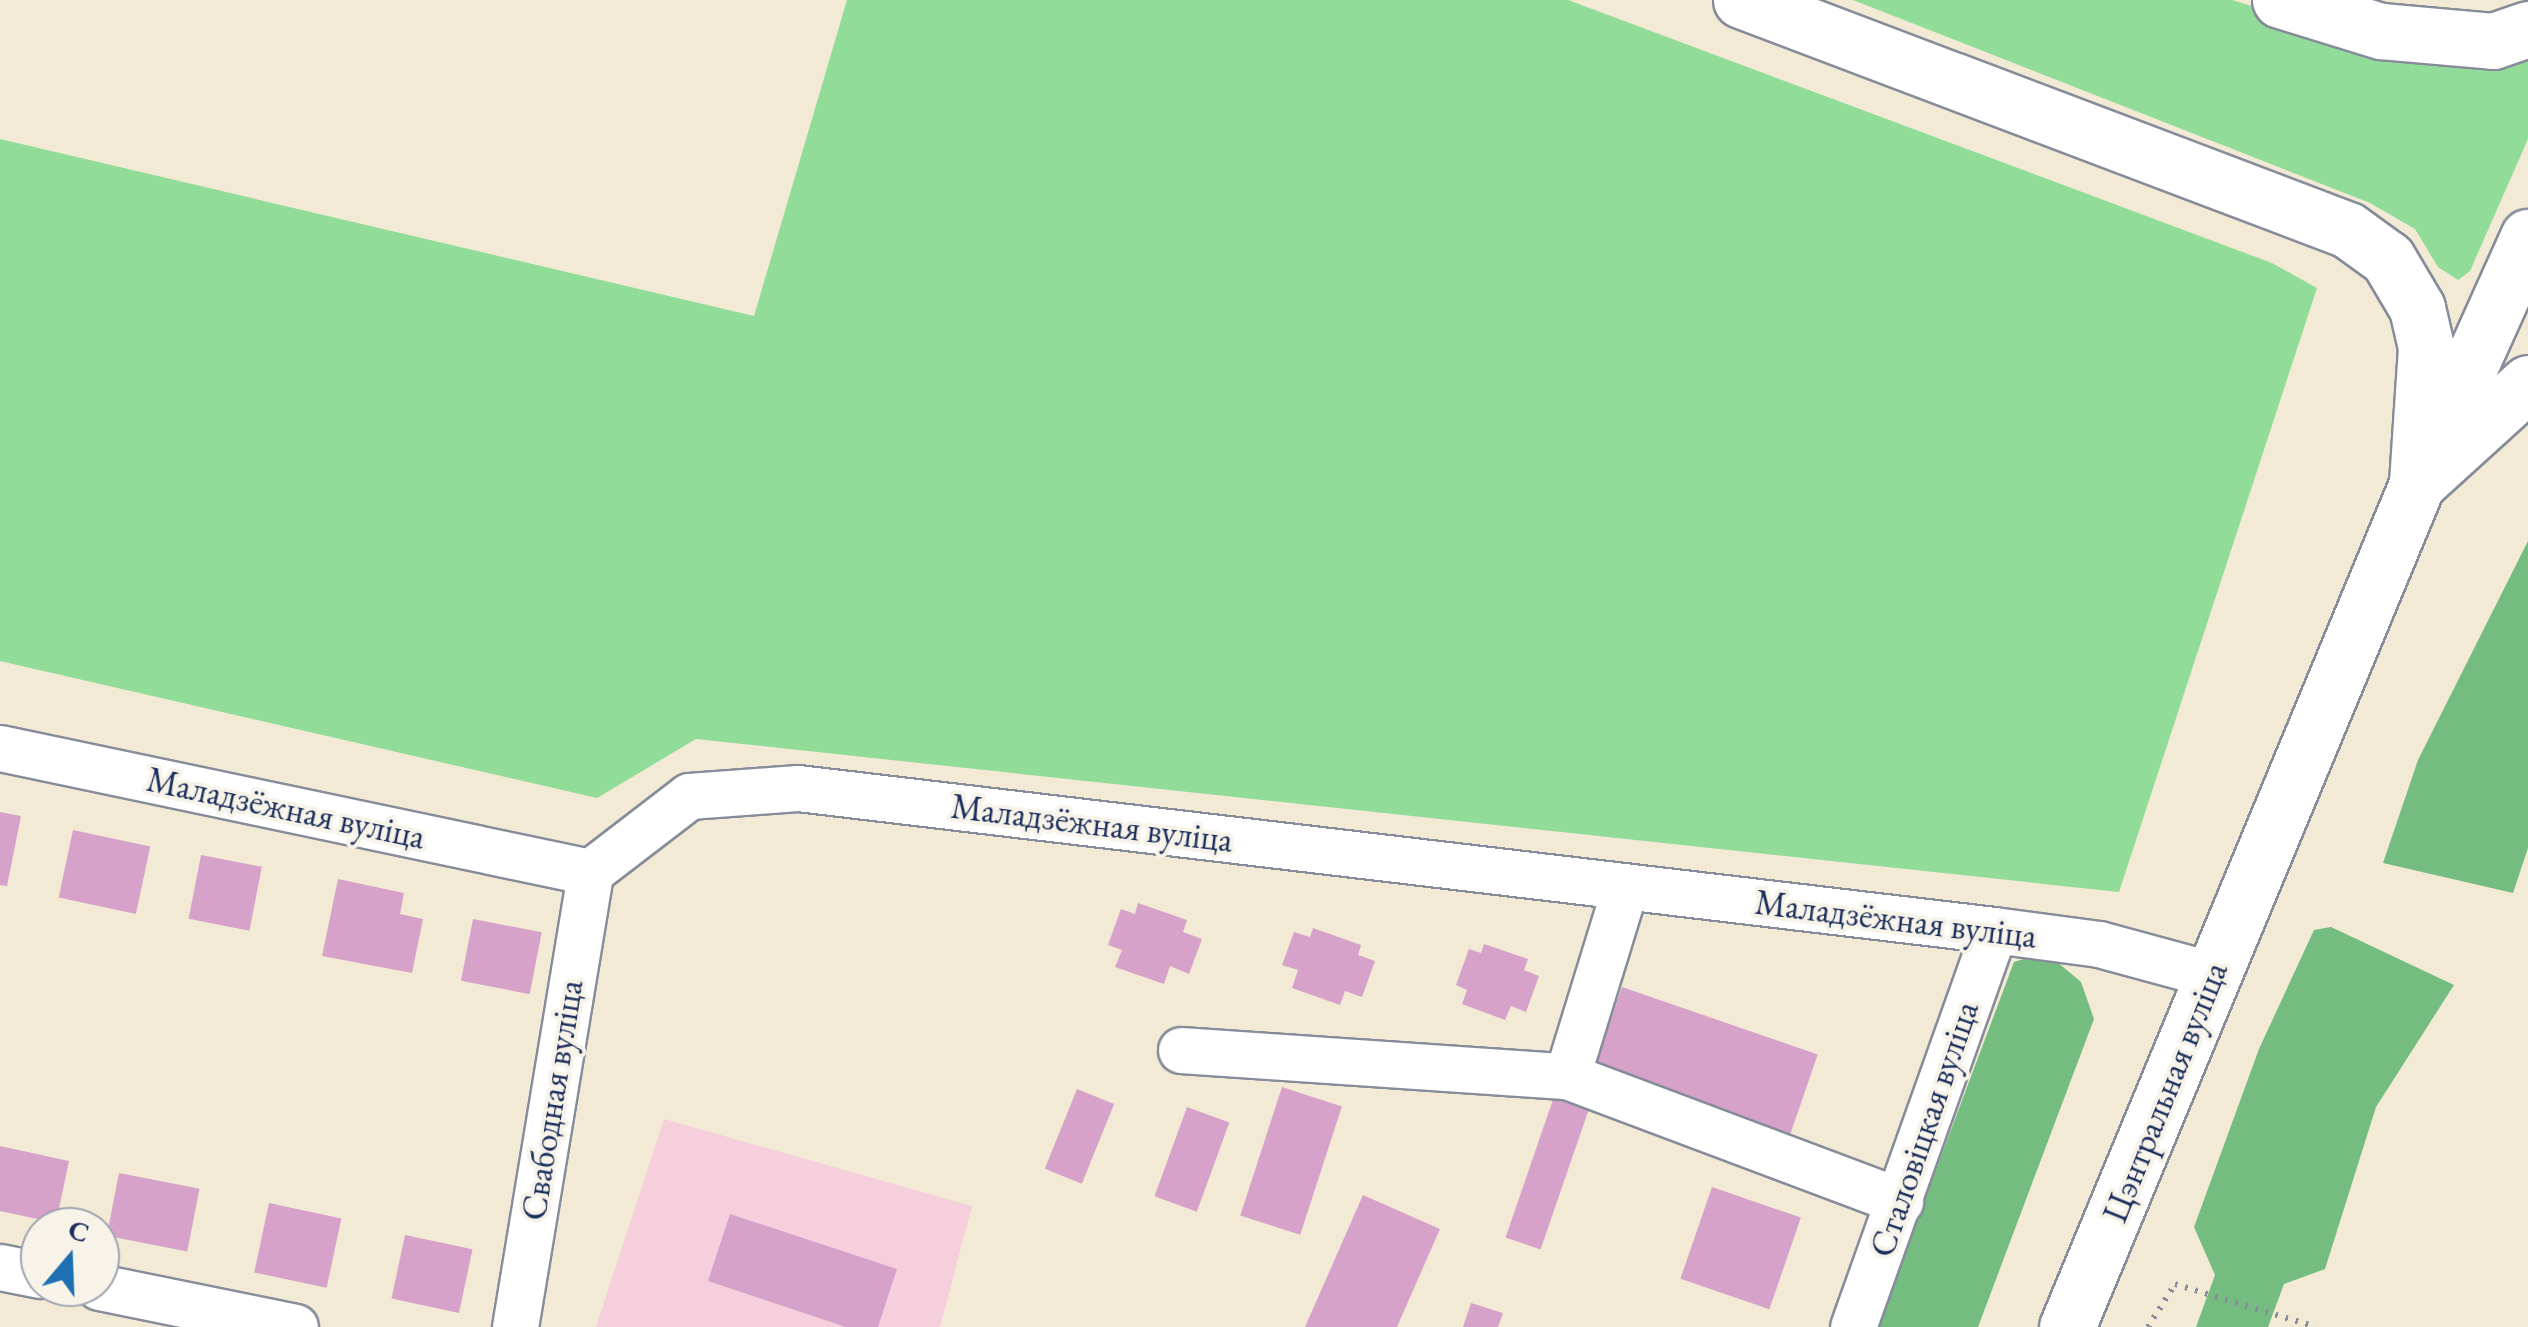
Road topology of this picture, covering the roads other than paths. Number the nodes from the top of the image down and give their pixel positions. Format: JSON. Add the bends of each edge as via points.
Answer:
{"nodes":[{"id":1,"x":1741,"y":0,"type":"edge"},
{"id":2,"x":2280,"y":0,"type":"edge"},
{"id":3,"x":2528,"y":29,"type":"edge"},
{"id":4,"x":2528,"y":238,"type":"edge"},
{"id":5,"x":2528,"y":383,"type":"edge"},
{"id":6,"x":2417,"y":484,"type":"junction"},
{"id":7,"x":0,"y":748,"type":"edge"},
{"id":8,"x":590,"y":872,"type":"junction"},
{"id":9,"x":1625,"y":887,"type":"junction"},
{"id":10,"x":1994,"y":930,"type":"junction"},
{"id":11,"x":2213,"y":975,"type":"junction"},
{"id":12,"x":1181,"y":1050,"type":"dead end"},
{"id":13,"x":1567,"y":1076,"type":"junction"},
{"id":14,"x":1900,"y":1201,"type":"junction"},
{"id":15,"x":120,"y":1291,"type":"edge"},
{"id":16,"x":295,"y":1327,"type":"edge"},
{"id":17,"x":515,"y":1327,"type":"edge"},
{"id":18,"x":1853,"y":1327,"type":"edge"},
{"id":19,"x":2067,"y":1327,"type":"edge"}],
"edges":[{"from":1,"to":6,"type":"main road","via":[[2348,230],[2388,259],[2417,308],[2426,347]]},
{"from":2,"to":3,"type":"main road","via":[[2381,31],[2493,41]]},
{"from":4,"to":6,"type":"main road","name":"Цэнтральная вуліца"},
{"from":5,"to":6,"type":"main road"},
{"from":6,"to":11,"type":"main road","name":"Цэнтральная вуліца"},
{"from":7,"to":8,"type":"street","name":"Маладзёжная вуліца"},
{"from":8,"to":9,"type":"street","name":"Маладзёжная вуліца","via":[[689,796],[798,788]]},
{"from":8,"to":17,"type":"street","name":"Свабодная вуліца"},
{"from":9,"to":10,"type":"street","name":"Маладзёжная вуліца"},
{"from":9,"to":13,"type":"street"},
{"from":10,"to":11,"type":"street","name":"Маладзёжная вуліца","via":[[2099,944]]},
{"from":10,"to":14,"type":"street","name":"Сталовіцкая вуліца"},
{"from":11,"to":19,"type":"main road","name":"Цэнтральная вуліца"},
{"from":12,"to":13,"type":"street"},
{"from":13,"to":14,"type":"street"},
{"from":14,"to":18,"type":"street","name":"Сталовіцкая вуліца"},
{"from":15,"to":16,"type":"street"}]}
